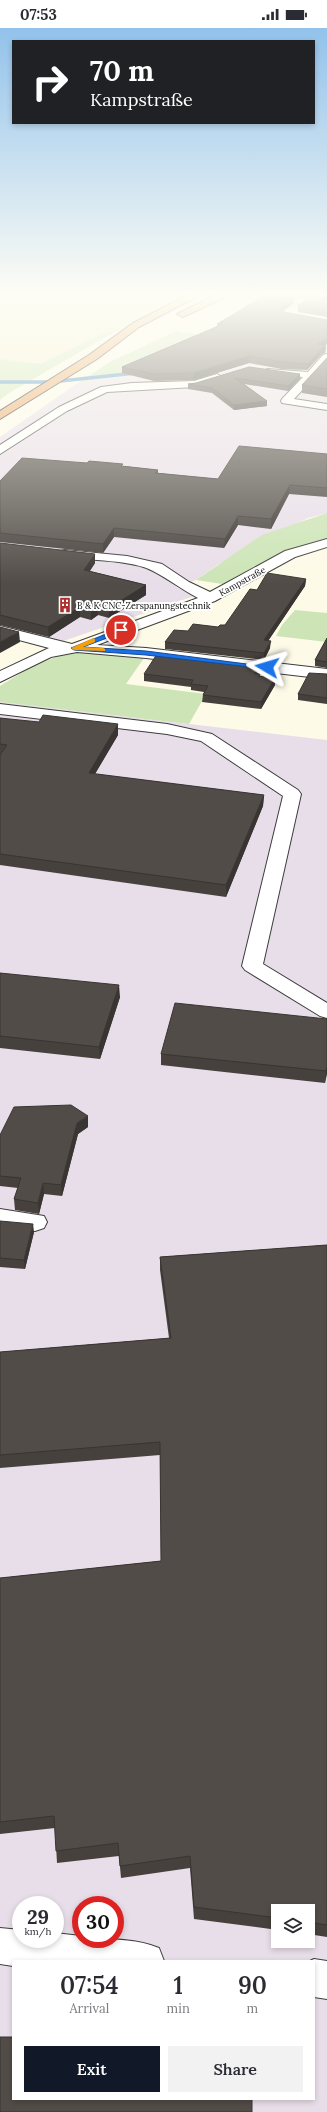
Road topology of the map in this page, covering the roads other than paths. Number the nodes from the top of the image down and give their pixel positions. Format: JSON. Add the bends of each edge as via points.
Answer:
{"nodes":[{"id":1,"x":38,"y":390,"type":"edge"},
{"id":2,"x":102,"y":390,"type":"edge"},
{"id":3,"x":296,"y":390,"type":"edge"},
{"id":4,"x":327,"y":407,"type":"edge"},
{"id":5,"x":0,"y":416,"type":"edge"},
{"id":6,"x":0,"y":450,"type":"edge"},
{"id":7,"x":327,"y":544,"type":"edge"},
{"id":8,"x":52,"y":552,"type":"edge"},
{"id":9,"x":210,"y":598,"type":"junction"},
{"id":10,"x":0,"y":630,"type":"edge"},
{"id":11,"x":70,"y":648,"type":"junction"},
{"id":12,"x":327,"y":674,"type":"edge"},
{"id":13,"x":0,"y":677,"type":"edge"},
{"id":14,"x":0,"y":709,"type":"edge"},
{"id":15,"x":327,"y":1012,"type":"edge"},
{"id":16,"x":0,"y":1218,"type":"edge"},
{"id":17,"x":35,"y":1222,"type":"dead end"},
{"id":18,"x":0,"y":1946,"type":"edge"},
{"id":19,"x":136,"y":1960,"type":"edge"},
{"id":20,"x":315,"y":1978,"type":"edge"},
{"id":21,"x":327,"y":1980,"type":"edge"}],
"edges":[{"from":1,"to":5,"type":"highway"},
{"from":2,"to":6,"type":"street","via":[[63,409]]},
{"from":3,"to":4,"type":"street","via":[[286,401]]},
{"from":7,"to":9,"type":"street","name":"Kampstraße","via":[[290,554]]},
{"from":8,"to":9,"type":"street","via":[[127,560],[157,567]]},
{"from":9,"to":11,"type":"street","name":"Kampstraße"},
{"from":10,"to":11,"type":"street"},
{"from":11,"to":12,"type":"street","via":[[146,653]]},
{"from":11,"to":13,"type":"street","name":"Kampstraße","via":[[28,662]]},
{"from":14,"to":15,"type":"street","via":[[206,736],[292,794],[252,966]]},
{"from":16,"to":17,"type":"street"},
{"from":18,"to":19,"type":"street"},
{"from":20,"to":21,"type":"street"}]}
